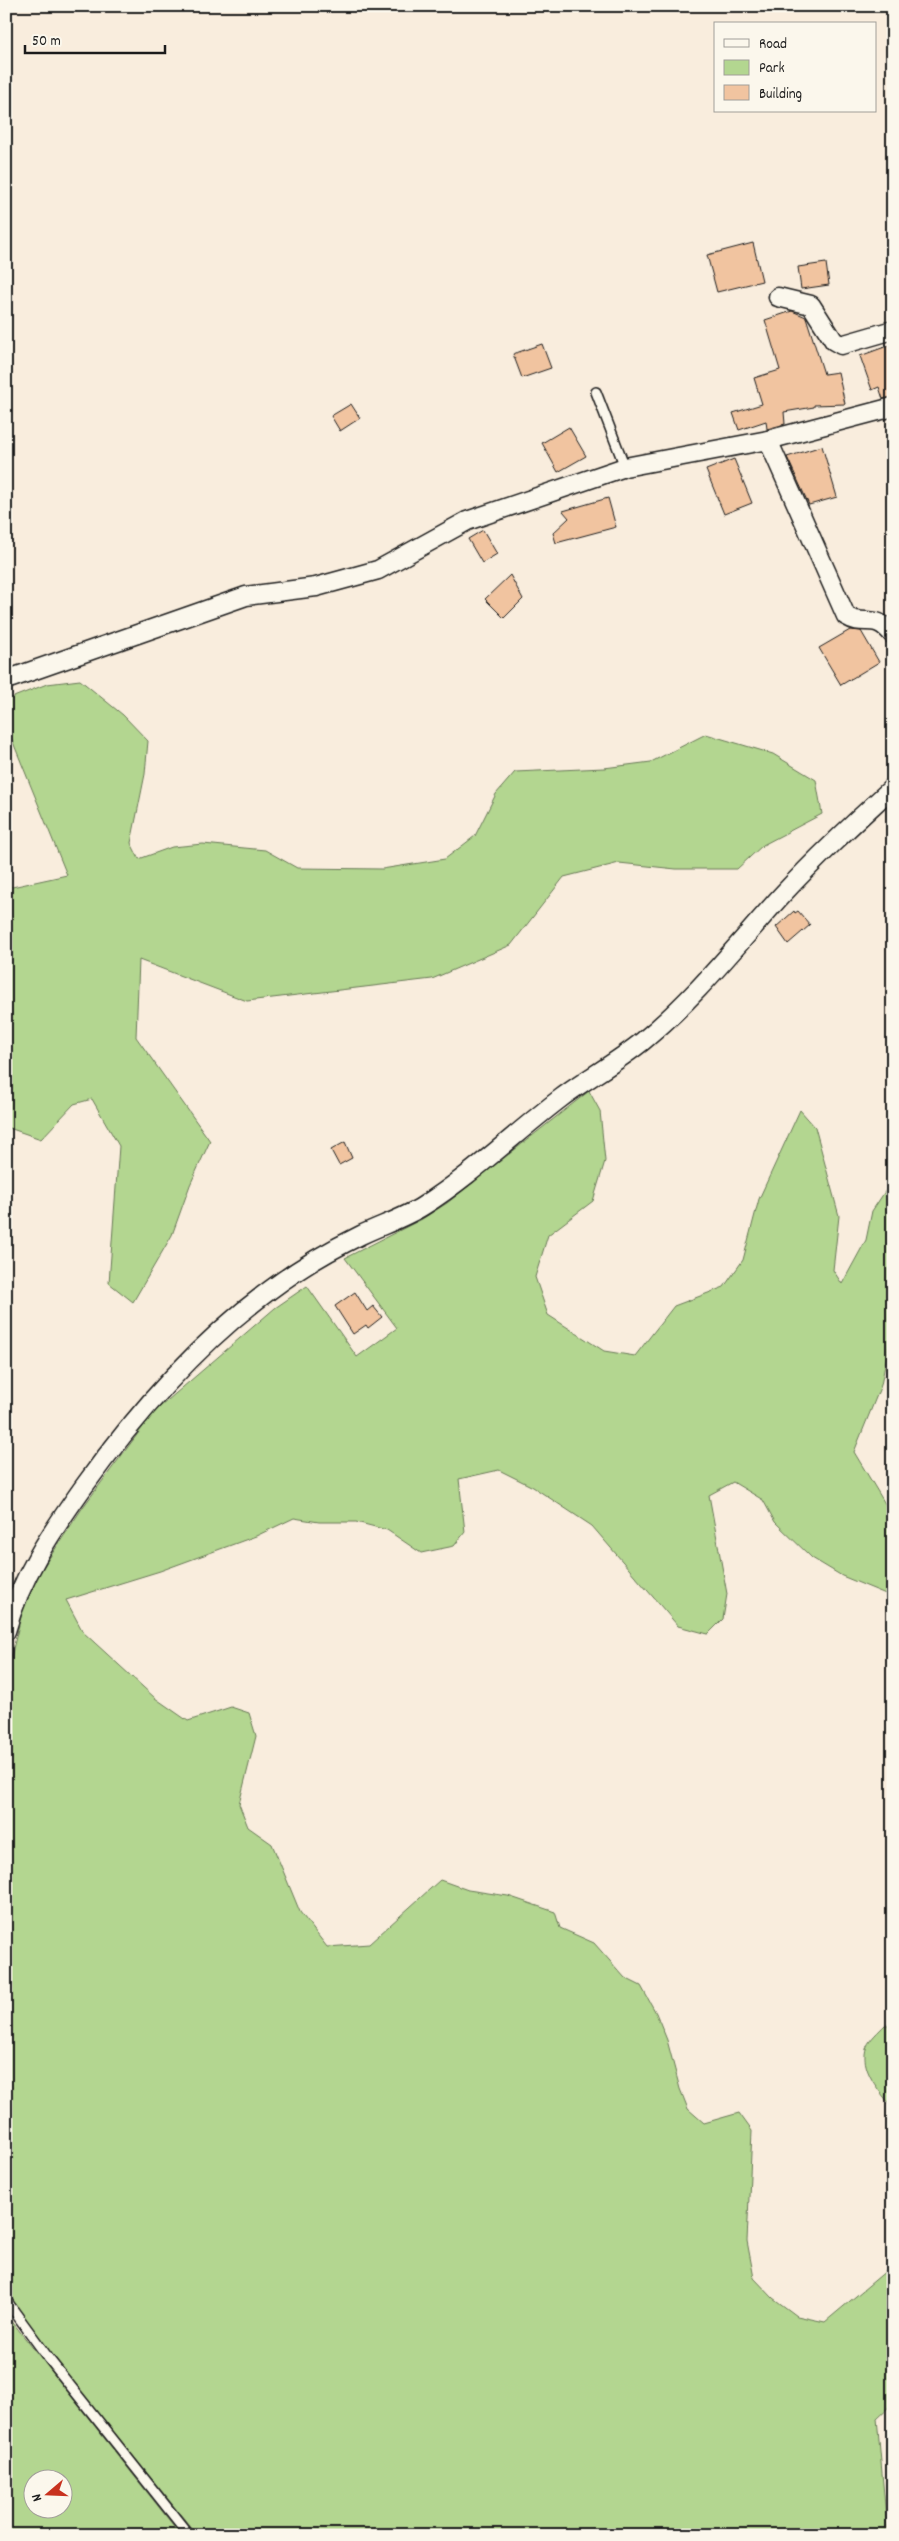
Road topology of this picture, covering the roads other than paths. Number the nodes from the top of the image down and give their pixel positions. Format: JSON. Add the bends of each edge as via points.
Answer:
{"nodes":[{"id":1,"x":778,"y":297,"type":"dead end"},
{"id":2,"x":893,"y":330,"type":"edge"},
{"id":3,"x":596,"y":392,"type":"dead end"},
{"id":4,"x":893,"y":407,"type":"edge"},
{"id":5,"x":768,"y":440,"type":"junction"},
{"id":6,"x":625,"y":467,"type":"junction"},
{"id":7,"x":893,"y":635,"type":"edge"},
{"id":8,"x":6,"y":680,"type":"edge"},
{"id":9,"x":893,"y":788,"type":"edge"},
{"id":10,"x":6,"y":1631,"type":"edge"},
{"id":11,"x":6,"y":2300,"type":"edge"},
{"id":12,"x":189,"y":2535,"type":"edge"}],
"edges":[{"from":1,"to":2,"type":"street","via":[[811,305],[834,341],[841,345]]},
{"from":3,"to":6,"type":"lane"},
{"from":4,"to":5,"type":"street"},
{"from":5,"to":6,"type":"street"},
{"from":5,"to":7,"type":"street","via":[[846,616],[854,621],[872,620],[885,625]]},
{"from":6,"to":8,"type":"street","via":[[467,520],[378,570],[316,587],[246,596]]},
{"from":9,"to":10,"type":"street","via":[[801,875],[718,969],[640,1043],[560,1099],[435,1198],[310,1263],[271,1289],[207,1344],[157,1394],[100,1463],[64,1514],[40,1549],[21,1586]]},
{"from":11,"to":12,"type":"lane"}]}
